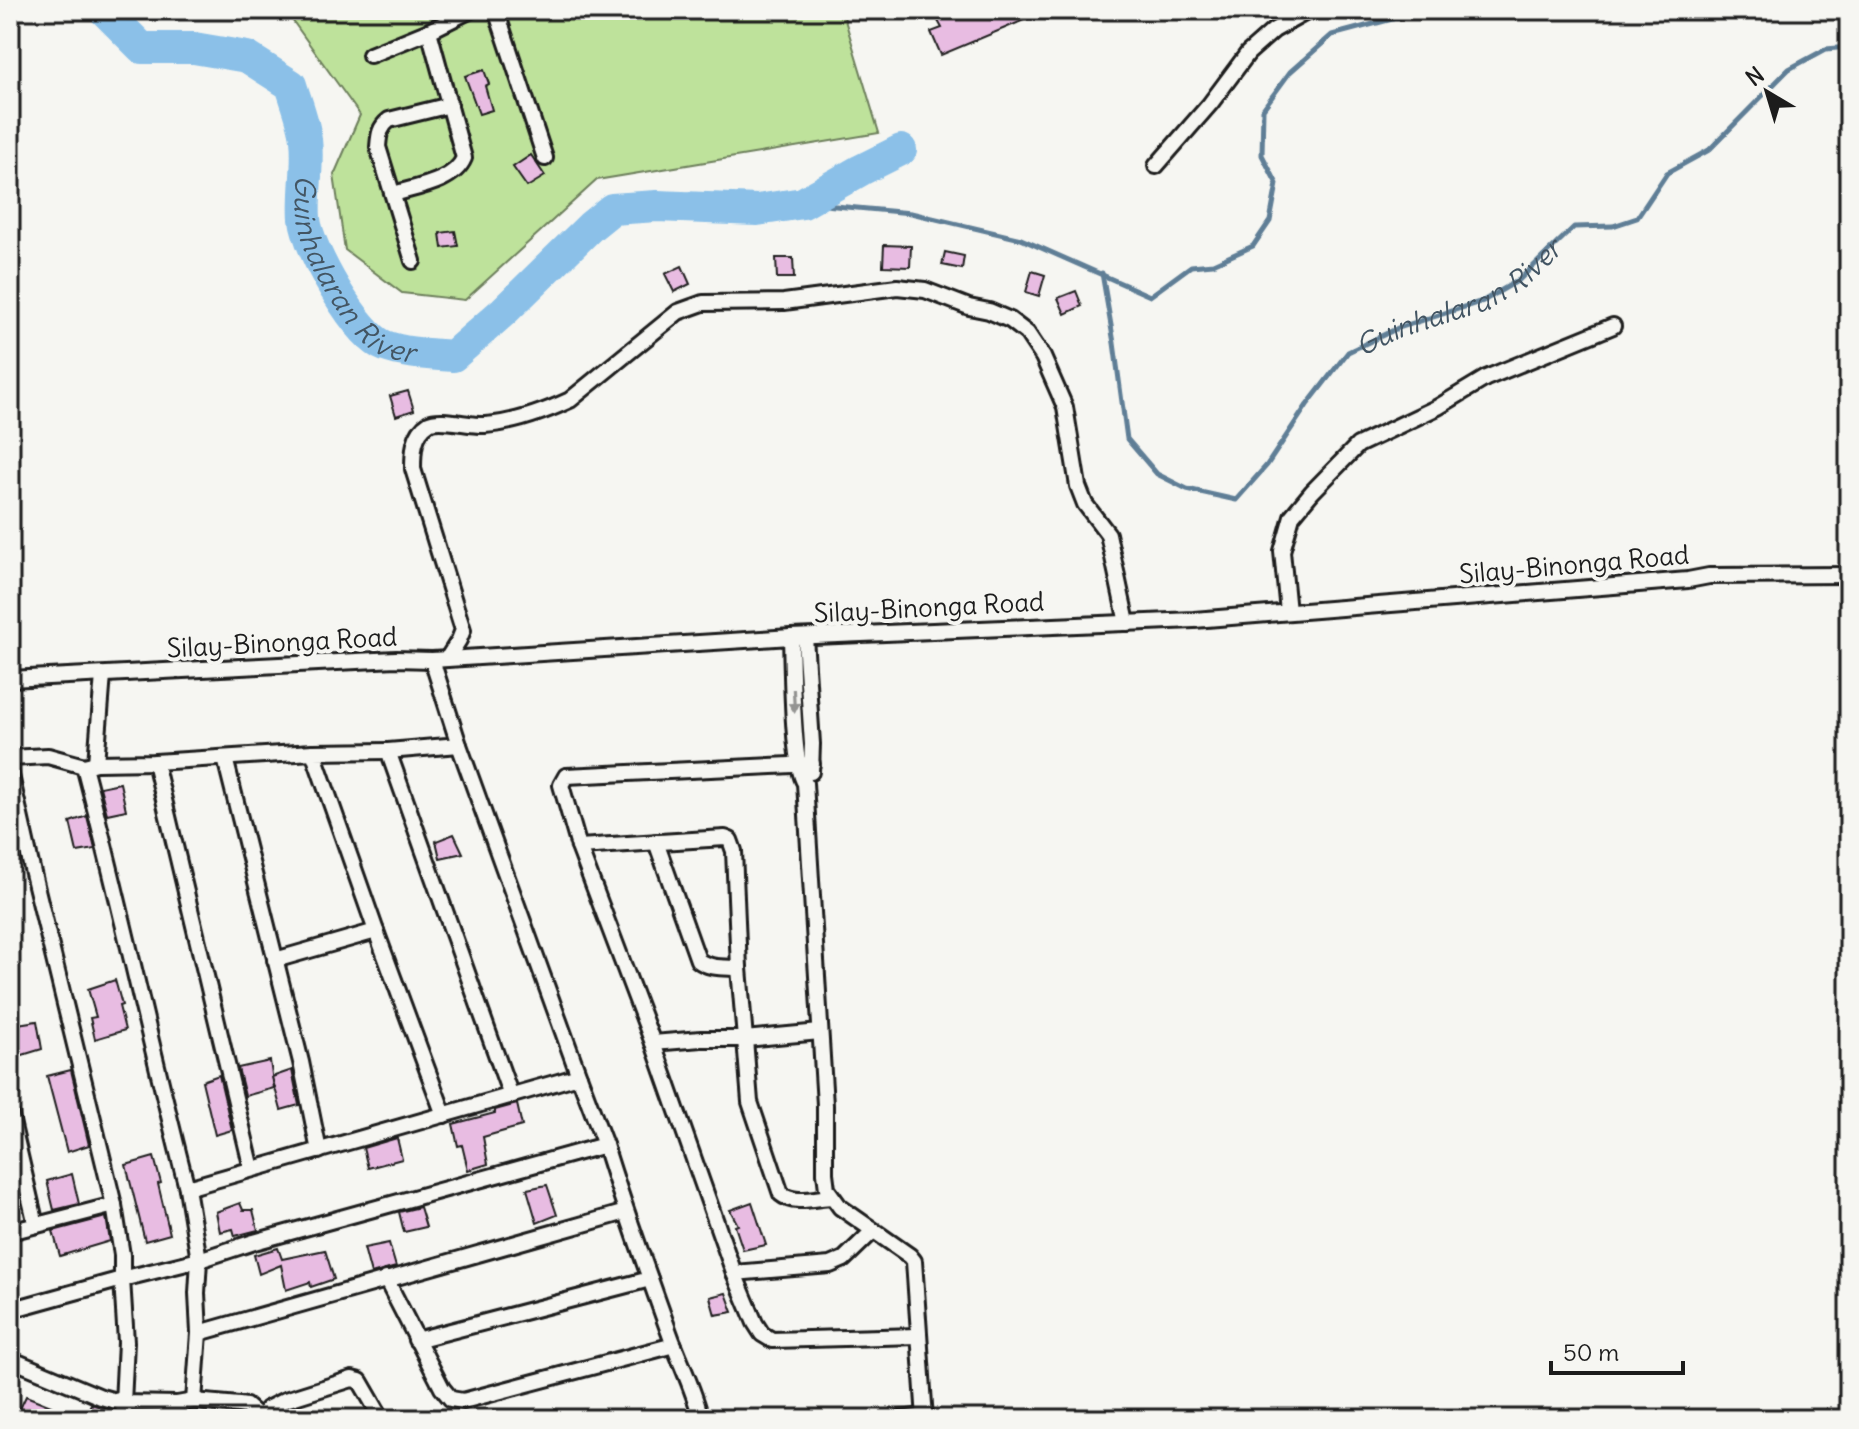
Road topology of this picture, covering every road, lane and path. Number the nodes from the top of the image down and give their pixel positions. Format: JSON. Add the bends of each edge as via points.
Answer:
{"nodes":[{"id":1,"x":471,"y":10,"type":"edge"},
{"id":2,"x":496,"y":10,"type":"edge"},
{"id":3,"x":1310,"y":10,"type":"edge"},
{"id":4,"x":429,"y":31,"type":"junction"},
{"id":5,"x":370,"y":55,"type":"dead end"},
{"id":6,"x":450,"y":105,"type":"junction"},
{"id":7,"x":545,"y":158,"type":"dead end"},
{"id":8,"x":1156,"y":166,"type":"dead end"},
{"id":9,"x":393,"y":194,"type":"junction"},
{"id":10,"x":413,"y":261,"type":"dead end"},
{"id":11,"x":1613,"y":326,"type":"dead end"},
{"id":12,"x":1849,"y":575,"type":"edge"},
{"id":13,"x":1288,"y":612,"type":"junction"},
{"id":14,"x":1127,"y":623,"type":"junction"},
{"id":15,"x":798,"y":637,"type":"junction"},
{"id":16,"x":440,"y":659,"type":"junction"},
{"id":17,"x":103,"y":675,"type":"junction"},
{"id":18,"x":10,"y":679,"type":"edge"},
{"id":19,"x":459,"y":745,"type":"junction"},
{"id":20,"x":388,"y":751,"type":"junction"},
{"id":21,"x":313,"y":752,"type":"junction"},
{"id":22,"x":10,"y":758,"type":"edge"},
{"id":23,"x":225,"y":758,"type":"junction"},
{"id":24,"x":155,"y":762,"type":"junction"},
{"id":25,"x":90,"y":764,"type":"junction"},
{"id":26,"x":805,"y":764,"type":"junction"},
{"id":27,"x":10,"y":771,"type":"edge"},
{"id":28,"x":656,"y":842,"type":"junction"},
{"id":29,"x":579,"y":847,"type":"junction"},
{"id":30,"x":376,"y":931,"type":"junction"},
{"id":31,"x":275,"y":960,"type":"junction"},
{"id":32,"x":739,"y":968,"type":"junction"},
{"id":33,"x":820,"y":1032,"type":"junction"},
{"id":34,"x":745,"y":1039,"type":"junction"},
{"id":35,"x":653,"y":1043,"type":"junction"},
{"id":36,"x":579,"y":1076,"type":"junction"},
{"id":37,"x":511,"y":1096,"type":"junction"},
{"id":38,"x":10,"y":1113,"type":"edge"},
{"id":39,"x":444,"y":1115,"type":"junction"},
{"id":40,"x":605,"y":1145,"type":"junction"},
{"id":41,"x":319,"y":1151,"type":"junction"},
{"id":42,"x":252,"y":1169,"type":"junction"},
{"id":43,"x":187,"y":1188,"type":"junction"},
{"id":44,"x":831,"y":1197,"type":"junction"},
{"id":45,"x":114,"y":1205,"type":"junction"},
{"id":46,"x":626,"y":1212,"type":"junction"},
{"id":47,"x":36,"y":1225,"type":"junction"},
{"id":48,"x":873,"y":1231,"type":"junction"},
{"id":49,"x":10,"y":1232,"type":"edge"},
{"id":50,"x":199,"y":1260,"type":"junction"},
{"id":51,"x":734,"y":1273,"type":"junction"},
{"id":52,"x":122,"y":1279,"type":"junction"},
{"id":53,"x":386,"y":1279,"type":"junction"},
{"id":54,"x":650,"y":1279,"type":"junction"},
{"id":55,"x":10,"y":1310,"type":"edge"},
{"id":56,"x":199,"y":1333,"type":"junction"},
{"id":57,"x":918,"y":1336,"type":"junction"},
{"id":58,"x":416,"y":1340,"type":"junction"},
{"id":59,"x":674,"y":1345,"type":"junction"},
{"id":60,"x":10,"y":1359,"type":"edge"},
{"id":61,"x":194,"y":1401,"type":"junction"},
{"id":62,"x":123,"y":1403,"type":"junction"},
{"id":63,"x":925,"y":1418,"type":"edge"},
{"id":64,"x":125,"y":1419,"type":"edge"},
{"id":65,"x":260,"y":1419,"type":"edge"},
{"id":66,"x":382,"y":1419,"type":"edge"},
{"id":67,"x":701,"y":1419,"type":"edge"},
{"id":68,"x":900,"y":1419,"type":"edge"}],
"edges":[{"from":1,"to":4,"type":"street"},
{"from":2,"to":7,"type":"street"},
{"from":3,"to":8,"type":"street","via":[[1274,30],[1248,53]]},
{"from":4,"to":5,"type":"street"},
{"from":4,"to":6,"type":"street"},
{"from":6,"to":9,"type":"street","via":[[464,158],[461,165],[440,180]]},
{"from":6,"to":9,"type":"street","via":[[383,125],[378,147]]},
{"from":9,"to":10,"type":"street"},
{"from":11,"to":13,"type":"street","via":[[1486,378],[1358,445],[1292,516],[1282,551]]},
{"from":12,"to":13,"type":"street","name":"Silay-Binonga Road","via":[[1709,576]]},
{"from":13,"to":14,"type":"street","name":"Silay-Binonga Road"},
{"from":14,"to":15,"type":"street","name":"Silay-Binonga Road"},
{"from":14,"to":16,"type":"street","via":[[1108,534],[1078,486],[1065,407],[1027,333],[989,311],[925,290],[897,287],[784,302],[703,303],[678,312],[570,400],[551,409],[495,424],[435,420],[426,425],[413,449],[413,469],[463,630]]},
{"from":15,"to":16,"type":"street","name":"Silay-Binonga Road"},
{"from":15,"to":26,"type":"street"},
{"from":16,"to":17,"type":"street","name":"Silay-Binonga Road"},
{"from":16,"to":19,"type":"street"},
{"from":17,"to":18,"type":"street","name":"Silay-Binonga Road"},
{"from":17,"to":25,"type":"street"},
{"from":19,"to":20,"type":"street"},
{"from":19,"to":36,"type":"street"},
{"from":20,"to":21,"type":"street"},
{"from":20,"to":37,"type":"street"},
{"from":21,"to":23,"type":"street"},
{"from":21,"to":30,"type":"street"},
{"from":22,"to":25,"type":"street","via":[[48,756]]},
{"from":23,"to":24,"type":"street"},
{"from":23,"to":31,"type":"street"},
{"from":24,"to":25,"type":"street"},
{"from":24,"to":42,"type":"street"},
{"from":25,"to":43,"type":"street"},
{"from":26,"to":29,"type":"street","via":[[566,776],[561,785]]},
{"from":26,"to":33,"type":"street","via":[[800,777],[805,783]]},
{"from":27,"to":45,"type":"street"},
{"from":28,"to":29,"type":"street"},
{"from":28,"to":32,"type":"street","via":[[698,960],[712,967]]},
{"from":28,"to":32,"type":"street","via":[[725,838],[733,844]]},
{"from":29,"to":35,"type":"street"},
{"from":30,"to":31,"type":"street"},
{"from":30,"to":39,"type":"street"},
{"from":31,"to":41,"type":"street"},
{"from":32,"to":34,"type":"street"},
{"from":33,"to":34,"type":"street"},
{"from":33,"to":44,"type":"street","via":[[825,1173]]},
{"from":34,"to":35,"type":"street"},
{"from":34,"to":44,"type":"street","via":[[750,1102],[781,1194],[787,1200]]},
{"from":35,"to":51,"type":"street"},
{"from":36,"to":37,"type":"street"},
{"from":36,"to":40,"type":"street"},
{"from":37,"to":39,"type":"street"},
{"from":38,"to":47,"type":"street"},
{"from":39,"to":41,"type":"street"},
{"from":40,"to":46,"type":"street"},
{"from":40,"to":50,"type":"street"},
{"from":41,"to":42,"type":"street"},
{"from":42,"to":43,"type":"street"},
{"from":43,"to":50,"type":"street"},
{"from":44,"to":48,"type":"street"},
{"from":45,"to":47,"type":"street"},
{"from":45,"to":52,"type":"street"},
{"from":46,"to":53,"type":"street"},
{"from":46,"to":54,"type":"street"},
{"from":47,"to":49,"type":"street"},
{"from":48,"to":51,"type":"street","via":[[830,1265]]},
{"from":48,"to":57,"type":"street","via":[[914,1261]]},
{"from":50,"to":52,"type":"street"},
{"from":50,"to":56,"type":"street"},
{"from":51,"to":57,"type":"street","via":[[755,1323],[772,1340]]},
{"from":52,"to":55,"type":"street"},
{"from":52,"to":62,"type":"street"},
{"from":53,"to":56,"type":"street"},
{"from":53,"to":58,"type":"street"},
{"from":54,"to":58,"type":"street"},
{"from":54,"to":59,"type":"street"},
{"from":56,"to":61,"type":"street"},
{"from":57,"to":63,"type":"street"},
{"from":58,"to":59,"type":"street","via":[[442,1388],[451,1399],[463,1401]]},
{"from":59,"to":67,"type":"street"},
{"from":60,"to":62,"type":"street"},
{"from":61,"to":62,"type":"street"},
{"from":61,"to":65,"type":"street","via":[[246,1406]]},
{"from":62,"to":64,"type":"street"},
{"from":63,"to":68,"type":"street"},
{"from":65,"to":66,"type":"street","via":[[285,1400],[352,1379],[360,1381]]}]}
